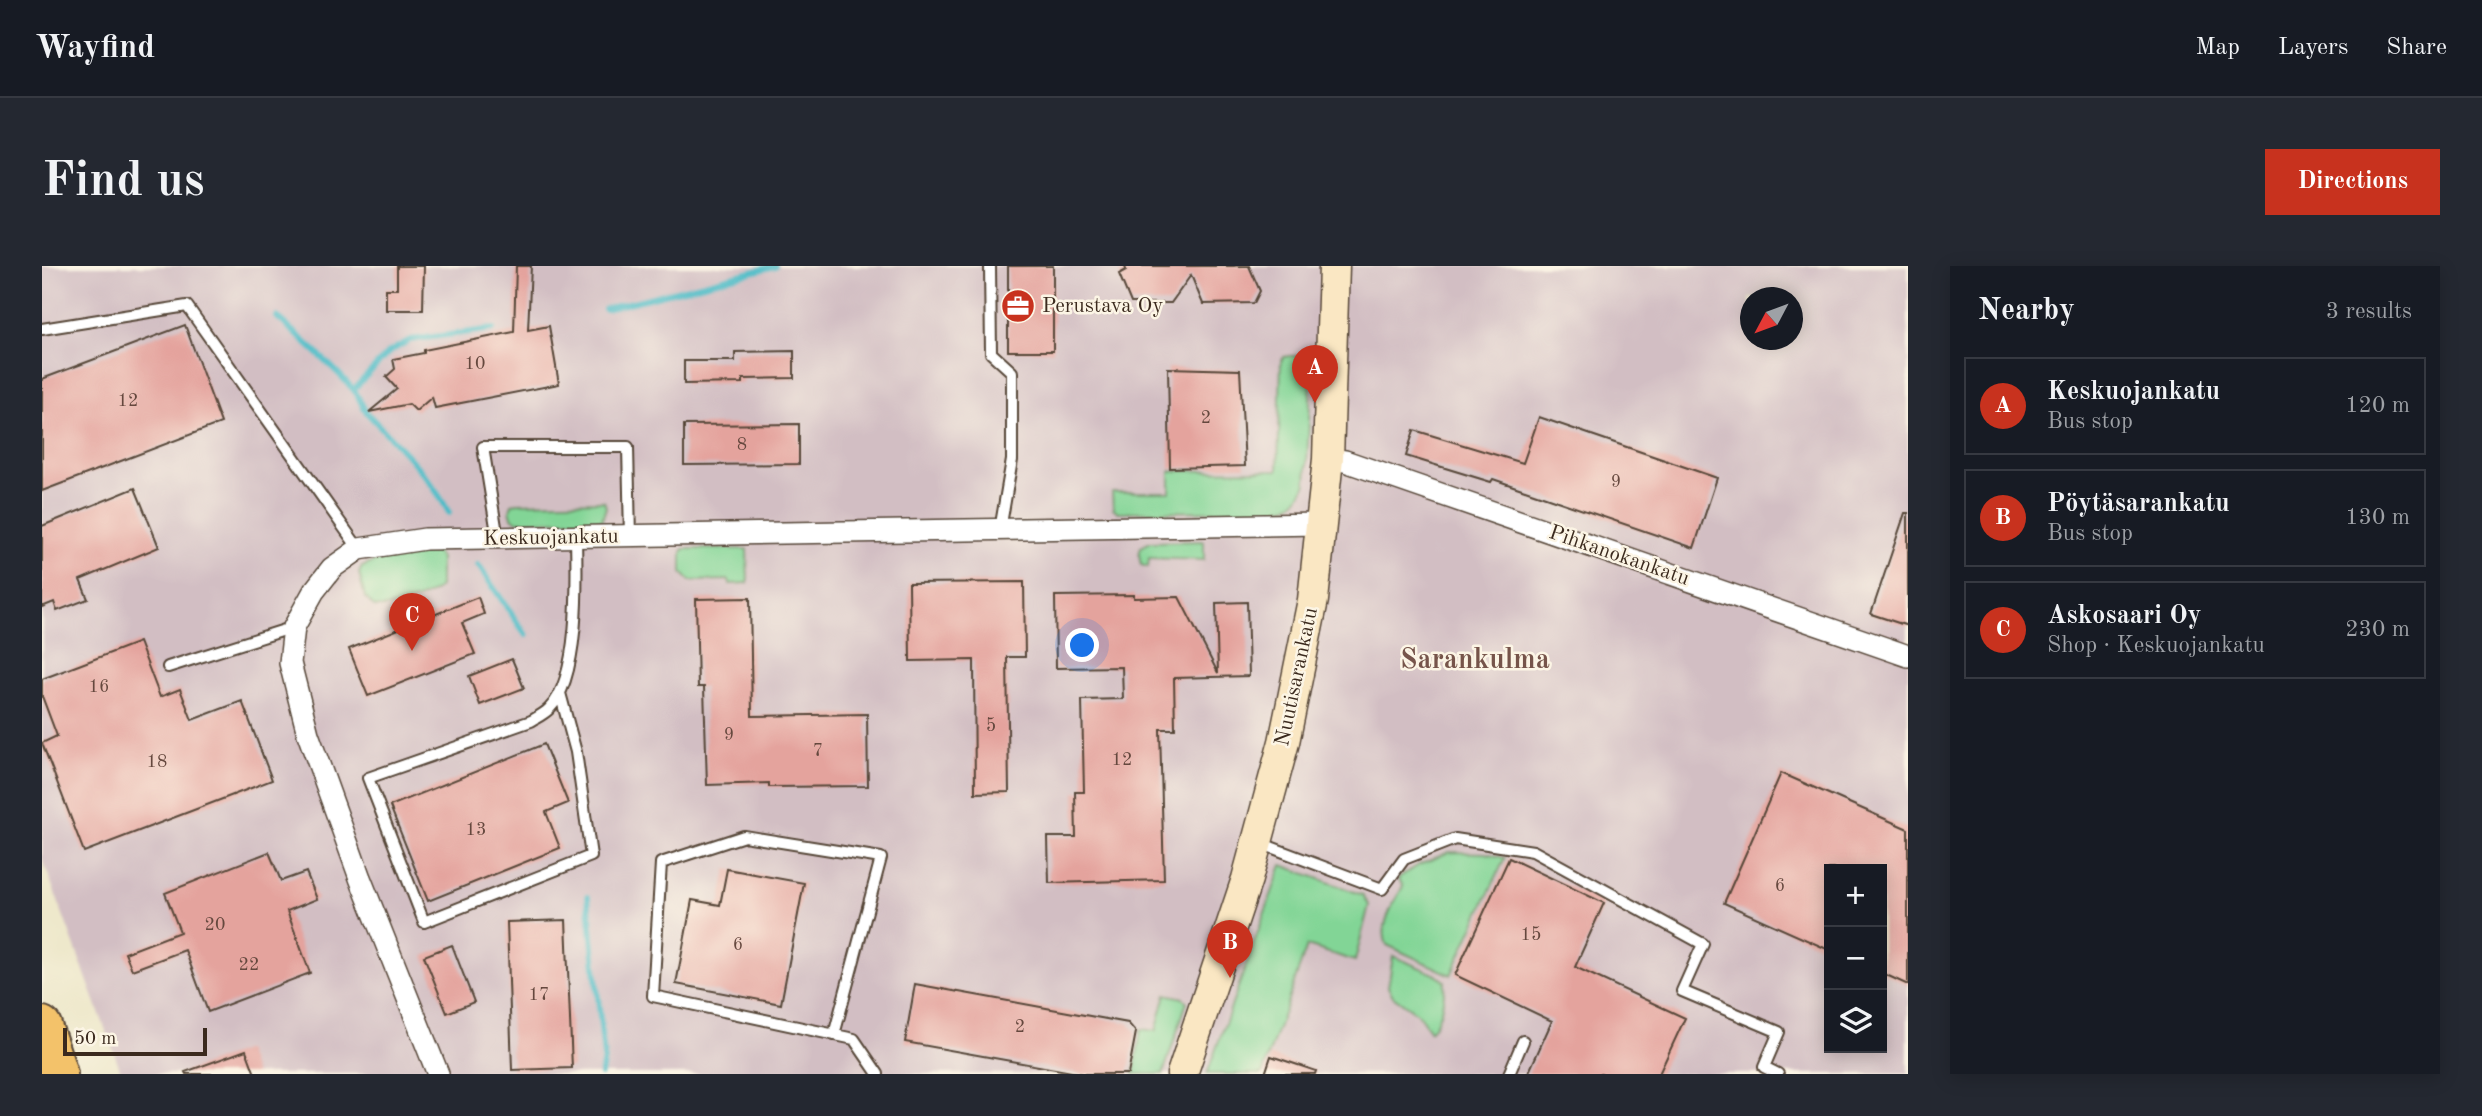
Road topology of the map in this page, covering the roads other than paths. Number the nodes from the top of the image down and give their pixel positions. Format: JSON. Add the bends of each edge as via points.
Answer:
{"nodes":[{"id":1,"x":990,"y":266,"type":"edge"},
{"id":2,"x":1334,"y":266,"type":"edge"},
{"id":3,"x":42,"y":329,"type":"edge"},
{"id":4,"x":1328,"y":459,"type":"junction"},
{"id":5,"x":1321,"y":524,"type":"junction"},
{"id":6,"x":1000,"y":530,"type":"junction"},
{"id":7,"x":630,"y":537,"type":"junction"},
{"id":8,"x":576,"y":538,"type":"junction"},
{"id":9,"x":498,"y":539,"type":"junction"},
{"id":10,"x":359,"y":549,"type":"junction"},
{"id":11,"x":294,"y":627,"type":"junction"},
{"id":12,"x":1908,"y":656,"type":"edge"},
{"id":13,"x":168,"y":667,"type":"dead end"},
{"id":14,"x":560,"y":693,"type":"junction"},
{"id":15,"x":1257,"y":842,"type":"junction"},
{"id":16,"x":42,"y":1026,"type":"edge"},
{"id":17,"x":834,"y":1035,"type":"junction"},
{"id":18,"x":1523,"y":1041,"type":"dead end"},
{"id":19,"x":58,"y":1074,"type":"edge"},
{"id":20,"x":438,"y":1074,"type":"edge"},
{"id":21,"x":878,"y":1074,"type":"edge"},
{"id":22,"x":1182,"y":1074,"type":"edge"},
{"id":23,"x":1509,"y":1074,"type":"edge"},
{"id":24,"x":1778,"y":1074,"type":"edge"}],
"edges":[{"from":1,"to":6,"type":"lane","via":[[991,353],[1013,372],[1012,460]]},
{"from":2,"to":4,"type":"main road","name":"Nuutisarankatu"},
{"from":3,"to":10,"type":"lane","via":[[187,306]]},
{"from":4,"to":5,"type":"main road","name":"Nuutisarankatu"},
{"from":4,"to":12,"type":"street","name":"Pihkanokankatu","via":[[1345,461]]},
{"from":5,"to":6,"type":"street","name":"Keskuojankatu"},
{"from":5,"to":15,"type":"main road","name":"Nuutisarankatu","via":[[1313,600],[1284,742]]},
{"from":6,"to":7,"type":"street","name":"Keskuojankatu"},
{"from":7,"to":8,"type":"street","name":"Keskuojankatu"},
{"from":7,"to":9,"type":"lane","via":[[628,447],[483,447]]},
{"from":8,"to":9,"type":"street","name":"Keskuojankatu"},
{"from":8,"to":14,"type":"lane","via":[[574,629]]},
{"from":9,"to":10,"type":"street","name":"Keskuojankatu","via":[[425,539]]},
{"from":10,"to":11,"type":"street","name":"Keskuojankatu","via":[[332,569]]},
{"from":11,"to":13,"type":"lane"},
{"from":11,"to":20,"type":"street","name":"Keskuojankatu","via":[[290,663],[308,734]]},
{"from":14,"to":14,"type":"lane","via":[[549,709],[531,722],[368,778],[424,922],[591,856],[576,752]]},
{"from":15,"to":22,"type":"main road","name":"Nuutisarankatu"},
{"from":15,"to":24,"type":"lane","via":[[1382,889],[1404,859],[1455,839],[1532,851],[1703,944],[1682,991],[1779,1032],[1764,1067]]},
{"from":16,"to":19,"type":"highway"},
{"from":17,"to":17,"type":"lane","via":[[653,996],[661,863],[744,836],[881,858]]},
{"from":17,"to":21,"type":"lane","via":[[854,1040]]},
{"from":18,"to":23,"type":"lane"}]}
